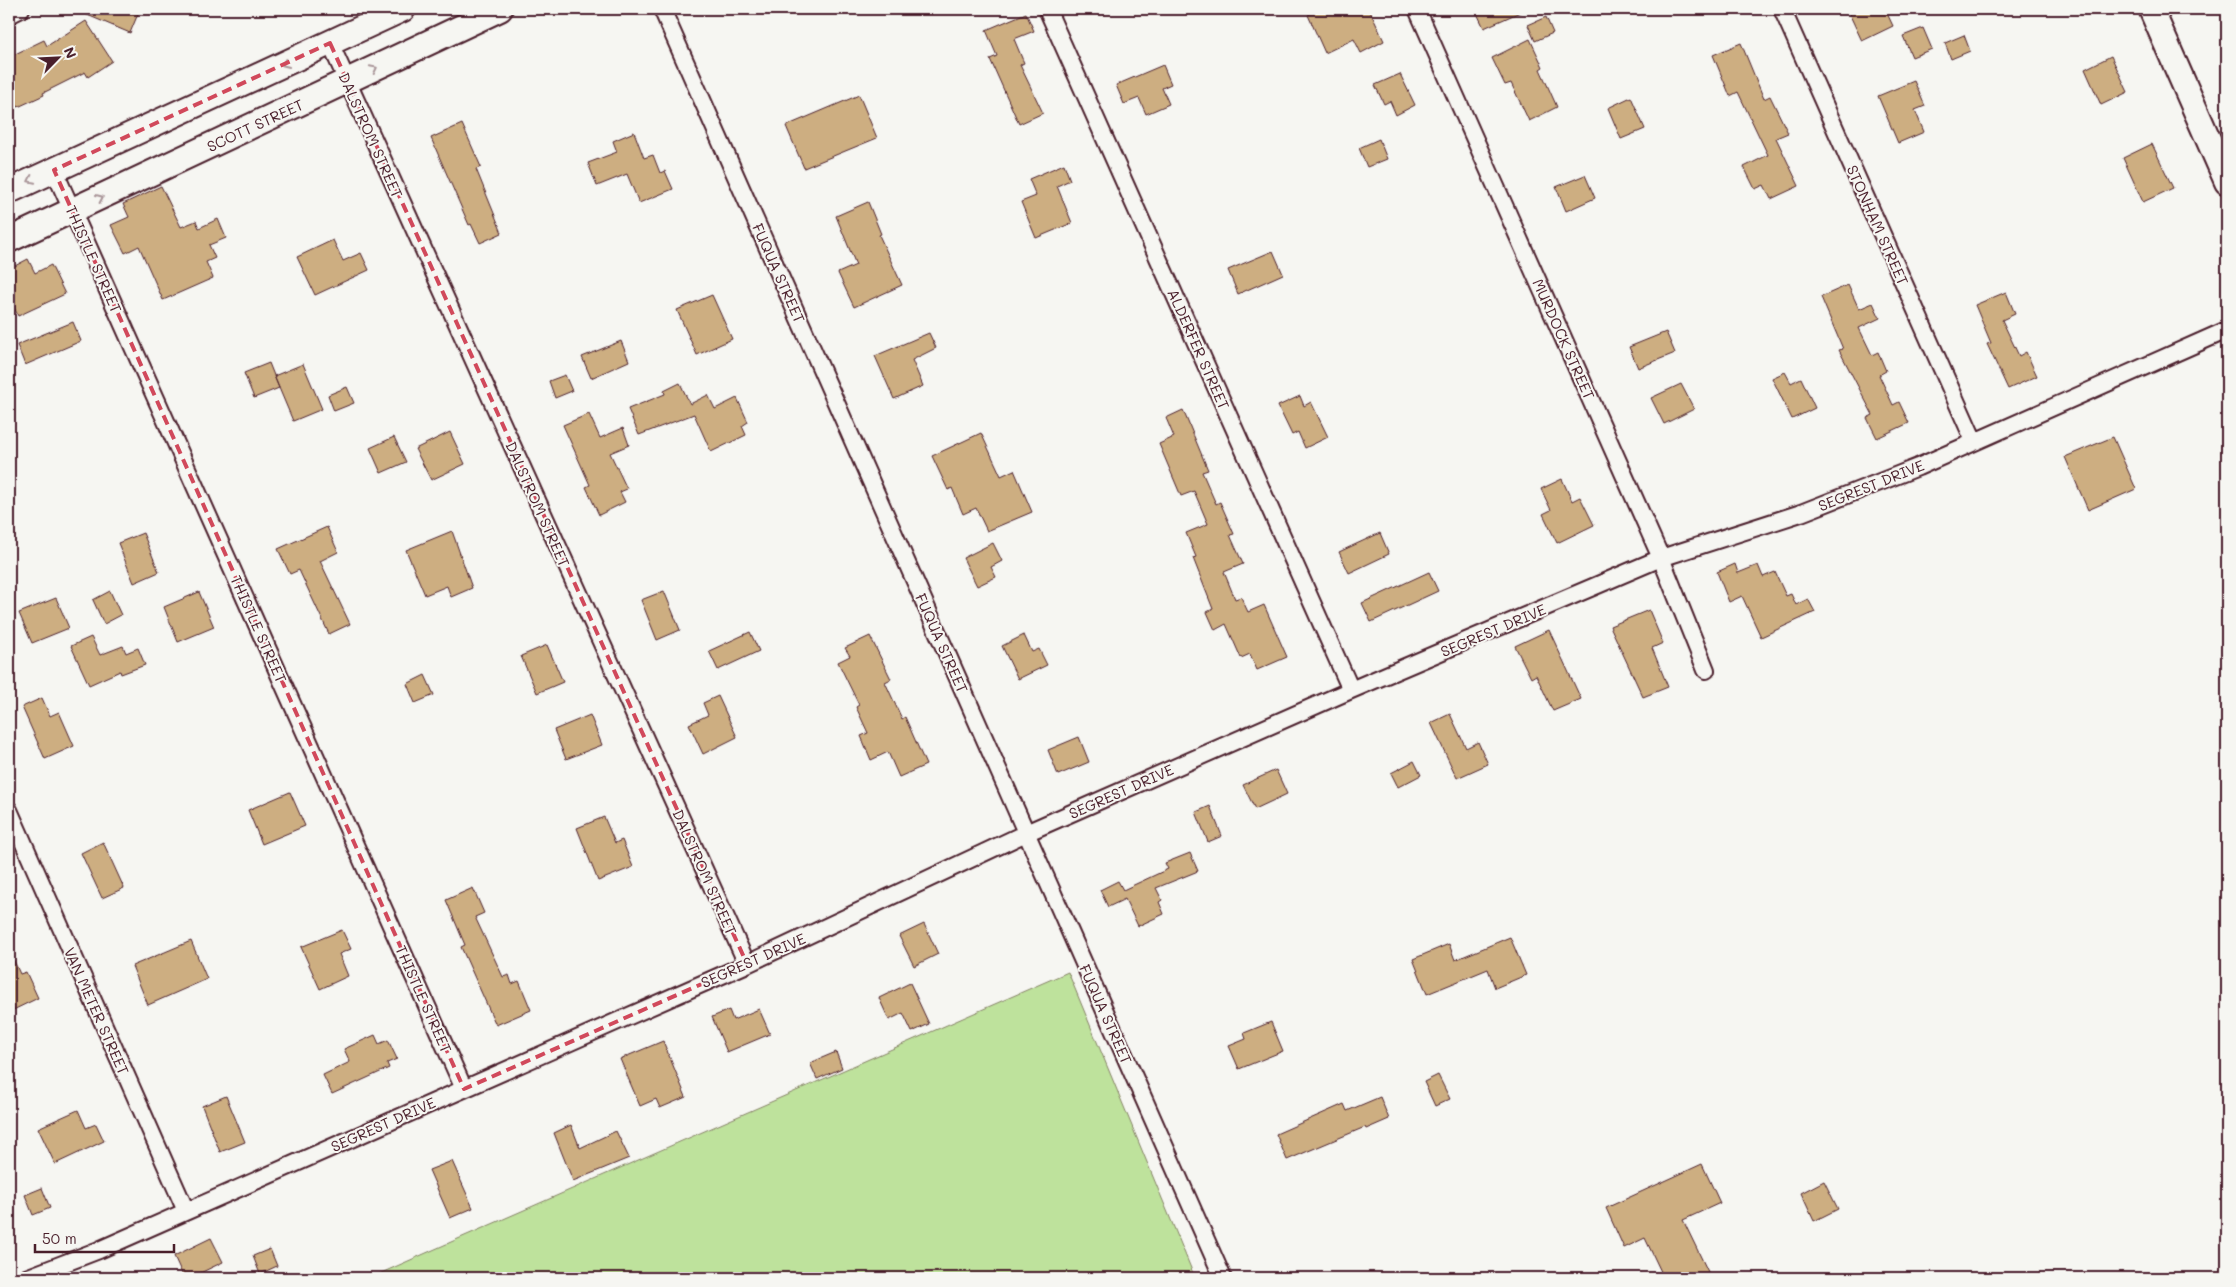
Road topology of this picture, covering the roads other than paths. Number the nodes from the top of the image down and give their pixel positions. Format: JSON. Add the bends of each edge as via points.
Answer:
{"nodes":[{"id":1,"x":20,"y":9,"type":"edge"},
{"id":2,"x":403,"y":9,"type":"edge"},
{"id":3,"x":500,"y":9,"type":"edge"},
{"id":4,"x":662,"y":9,"type":"edge"},
{"id":5,"x":1047,"y":9,"type":"edge"},
{"id":6,"x":1418,"y":9,"type":"edge"},
{"id":7,"x":1782,"y":9,"type":"edge"},
{"id":8,"x":2151,"y":9,"type":"edge"},
{"id":9,"x":9,"y":15,"type":"edge"},
{"id":10,"x":330,"y":44,"type":"junction"},
{"id":11,"x":347,"y":82,"type":"junction"},
{"id":12,"x":54,"y":170,"type":"junction"},
{"id":13,"x":2227,"y":182,"type":"edge"},
{"id":14,"x":9,"y":191,"type":"edge"},
{"id":15,"x":72,"y":211,"type":"junction"},
{"id":16,"x":9,"y":240,"type":"edge"},
{"id":17,"x":2227,"y":330,"type":"edge"},
{"id":18,"x":1974,"y":441,"type":"junction"},
{"id":19,"x":1661,"y":558,"type":"junction"},
{"id":20,"x":1706,"y":670,"type":"dead end"},
{"id":21,"x":1351,"y":690,"type":"junction"},
{"id":22,"x":9,"y":810,"type":"edge"},
{"id":23,"x":1026,"y":833,"type":"junction"},
{"id":24,"x":747,"y":964,"type":"junction"},
{"id":25,"x":464,"y":1089,"type":"junction"},
{"id":26,"x":186,"y":1212,"type":"junction"},
{"id":27,"x":26,"y":1278,"type":"edge"},
{"id":28,"x":1222,"y":1278,"type":"edge"}],
"edges":[{"from":1,"to":9,"type":"street"},
{"from":2,"to":10,"type":"main road"},
{"from":11,"to":3,"type":"main road","name":"SCOTT STREET","one_way":true},
{"from":4,"to":23,"type":"street","name":"FUQUA STREET"},
{"from":5,"to":21,"type":"street","name":"ALDERFER STREET"},
{"from":6,"to":19,"type":"street","name":"MURDOCK STREET"},
{"from":7,"to":18,"type":"street","name":"STONHAM STREET"},
{"from":8,"to":13,"type":"main road"},
{"from":10,"to":11,"type":"street","name":"DALSTROM STREET"},
{"from":10,"to":12,"type":"main road","one_way":true},
{"from":15,"to":11,"type":"main road","name":"SCOTT STREET","one_way":true},
{"from":11,"to":24,"type":"street","name":"DALSTROM STREET"},
{"from":12,"to":14,"type":"main road","one_way":true},
{"from":12,"to":15,"type":"street","name":"THISTLE STREET"},
{"from":15,"to":16,"type":"main road","name":"SCOTT STREET"},
{"from":15,"to":25,"type":"street","name":"THISTLE STREET"},
{"from":17,"to":18,"type":"street","name":"SEGREST DRIVE"},
{"from":18,"to":19,"type":"street","name":"SEGREST DRIVE","via":[[1801,513]]},
{"from":19,"to":20,"type":"street","name":"MURDOCK STREET"},
{"from":19,"to":21,"type":"street","name":"SEGREST DRIVE"},
{"from":21,"to":23,"type":"street","name":"SEGREST DRIVE"},
{"from":22,"to":26,"type":"street","name":"VAN METER STREET"},
{"from":23,"to":24,"type":"street","name":"SEGREST DRIVE"},
{"from":23,"to":28,"type":"street","name":"FUQUA STREET"},
{"from":24,"to":25,"type":"street","name":"SEGREST DRIVE"},
{"from":25,"to":26,"type":"street","name":"SEGREST DRIVE"},
{"from":26,"to":27,"type":"street","name":"SEGREST DRIVE"}]}
